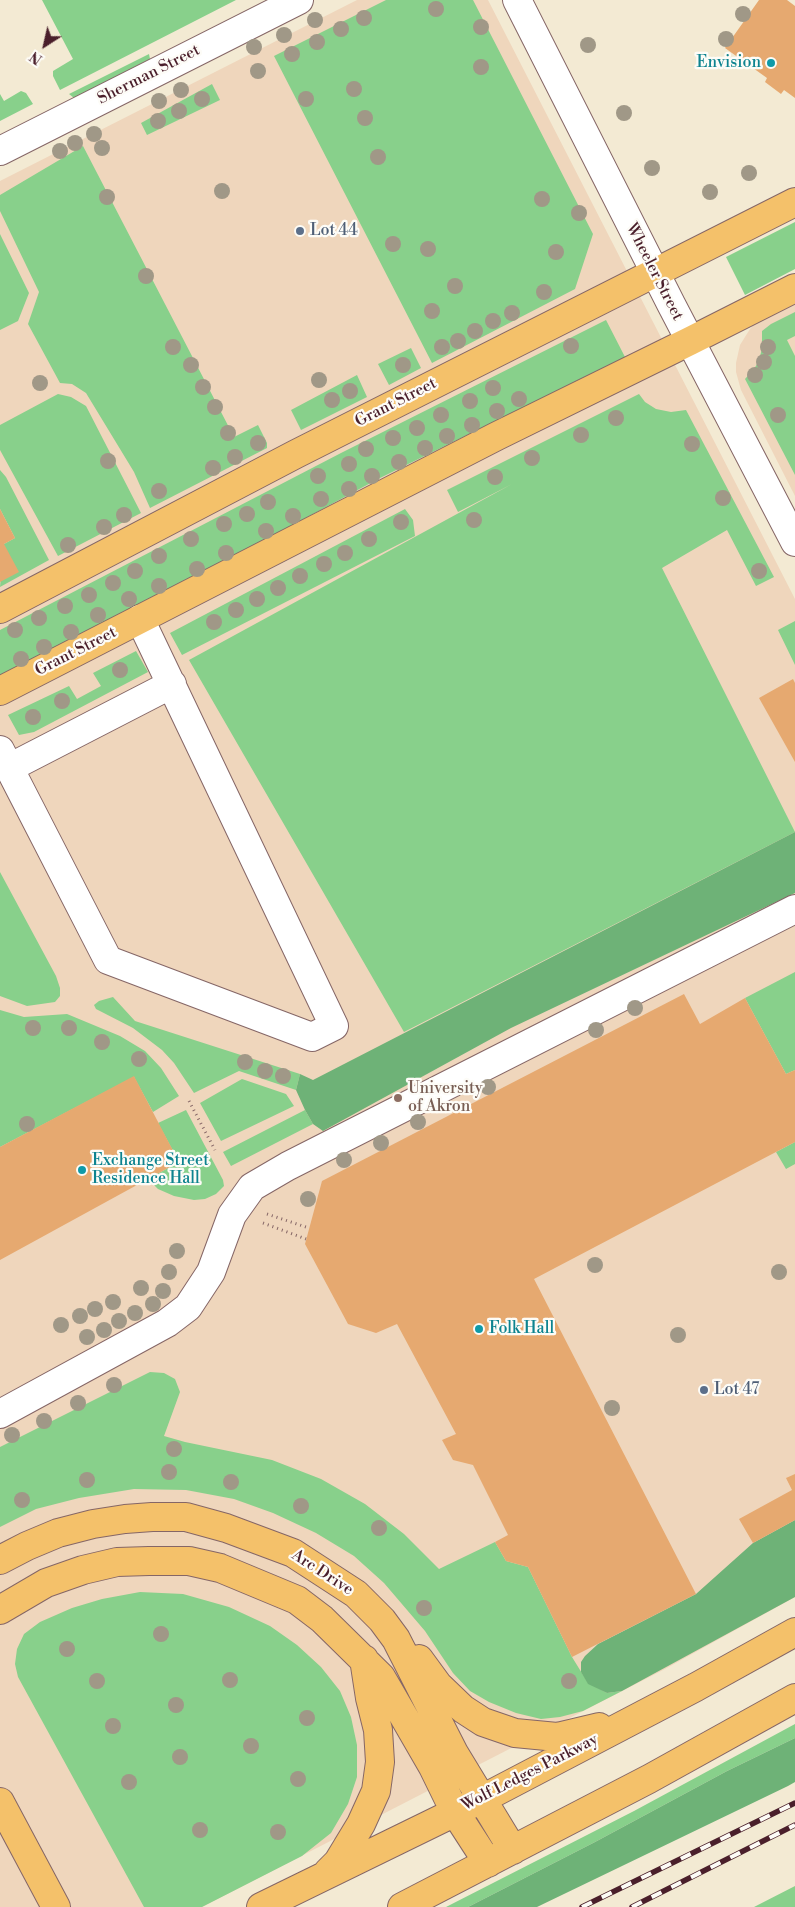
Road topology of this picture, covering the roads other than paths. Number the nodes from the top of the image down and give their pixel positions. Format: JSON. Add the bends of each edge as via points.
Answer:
{"nodes":[{"id":1,"x":299,"y":0,"type":"edge"},
{"id":2,"x":517,"y":0,"type":"edge"},
{"id":3,"x":0,"y":152,"type":"edge"},
{"id":4,"x":795,"y":202,"type":"edge"},
{"id":5,"x":654,"y":272,"type":"junction"},
{"id":6,"x":795,"y":288,"type":"edge"},
{"id":7,"x":690,"y":341,"type":"junction"},
{"id":8,"x":795,"y":542,"type":"edge"},
{"id":9,"x":0,"y":609,"type":"edge"},
{"id":10,"x":140,"y":619,"type":"junction"},
{"id":11,"x":172,"y":684,"type":"junction"},
{"id":12,"x":0,"y":691,"type":"edge"},
{"id":13,"x":5,"y":759,"type":"edge"},
{"id":14,"x":795,"y":909,"type":"edge"},
{"id":15,"x":0,"y":1414,"type":"edge"},
{"id":16,"x":0,"y":1560,"type":"edge"},
{"id":17,"x":0,"y":1610,"type":"edge"},
{"id":18,"x":382,"y":1620,"type":"junction"},
{"id":19,"x":795,"y":1632,"type":"edge"},
{"id":20,"x":364,"y":1659,"type":"junction"},
{"id":21,"x":795,"y":1698,"type":"edge"},
{"id":22,"x":637,"y":1717,"type":"junction"},
{"id":23,"x":482,"y":1799,"type":"junction"},
{"id":24,"x":0,"y":1802,"type":"edge"},
{"id":25,"x":455,"y":1812,"type":"junction"},
{"id":26,"x":513,"y":1850,"type":"junction"},
{"id":27,"x":488,"y":1863,"type":"junction"},
{"id":28,"x":326,"y":1874,"type":"junction"},
{"id":29,"x":56,"y":1907,"type":"edge"},
{"id":30,"x":261,"y":1907,"type":"edge"},
{"id":31,"x":402,"y":1907,"type":"edge"}],
"edges":[{"from":1,"to":3,"type":"street","name":"Sherman Street"},
{"from":2,"to":5,"type":"street","name":"Wheeler Street"},
{"from":4,"to":5,"type":"main road","name":"Grant Street"},
{"from":5,"to":7,"type":"street","name":"Wheeler Street"},
{"from":5,"to":9,"type":"main road","name":"Grant Street"},
{"from":6,"to":7,"type":"main road","name":"Grant Street"},
{"from":7,"to":8,"type":"street","name":"Wheeler Street"},
{"from":7,"to":10,"type":"main road","name":"Grant Street"},
{"from":10,"to":11,"type":"street"},
{"from":10,"to":12,"type":"main road","name":"Grant Street"},
{"from":11,"to":13,"type":"street"},
{"from":11,"to":13,"type":"street","via":[[334,1026],[312,1037],[108,960]]},
{"from":14,"to":15,"type":"street","via":[[252,1187],[232,1215],[211,1272],[188,1307],[167,1323]]},
{"from":16,"to":18,"type":"main road","name":"Arc Drive","via":[[58,1533],[93,1524],[125,1519],[186,1517],[293,1553],[356,1594]]},
{"from":17,"to":20,"type":"main road","via":[[46,1583],[83,1570],[117,1562],[189,1561],[220,1568],[297,1600]]},
{"from":18,"to":22,"type":"main road","via":[[419,1658],[438,1685],[463,1709],[483,1722],[515,1733],[557,1736]]},
{"from":18,"to":23,"type":"main road","name":"Arc Drive","via":[[396,1639]]},
{"from":19,"to":22,"type":"main road","name":"Wolf Ledges Parkway"},
{"from":20,"to":25,"type":"main road","via":[[381,1677]]},
{"from":20,"to":28,"type":"main road","via":[[378,1730],[380,1762],[376,1791],[361,1824],[338,1862]]},
{"from":21,"to":26,"type":"main road","via":[[658,1775]]},
{"from":22,"to":23,"type":"main road","name":"Wolf Ledges Parkway"},
{"from":23,"to":25,"type":"main road","name":"Wolf Ledges Parkway"},
{"from":23,"to":26,"type":"main road","name":"Arc Drive"},
{"from":24,"to":29,"type":"main road"},
{"from":25,"to":27,"type":"main road"},
{"from":25,"to":28,"type":"main road","name":"Wolf Ledges Parkway"},
{"from":26,"to":27,"type":"main road"},
{"from":27,"to":31,"type":"main road"},
{"from":28,"to":30,"type":"main road","name":"Wolf Ledges Parkway"}]}
